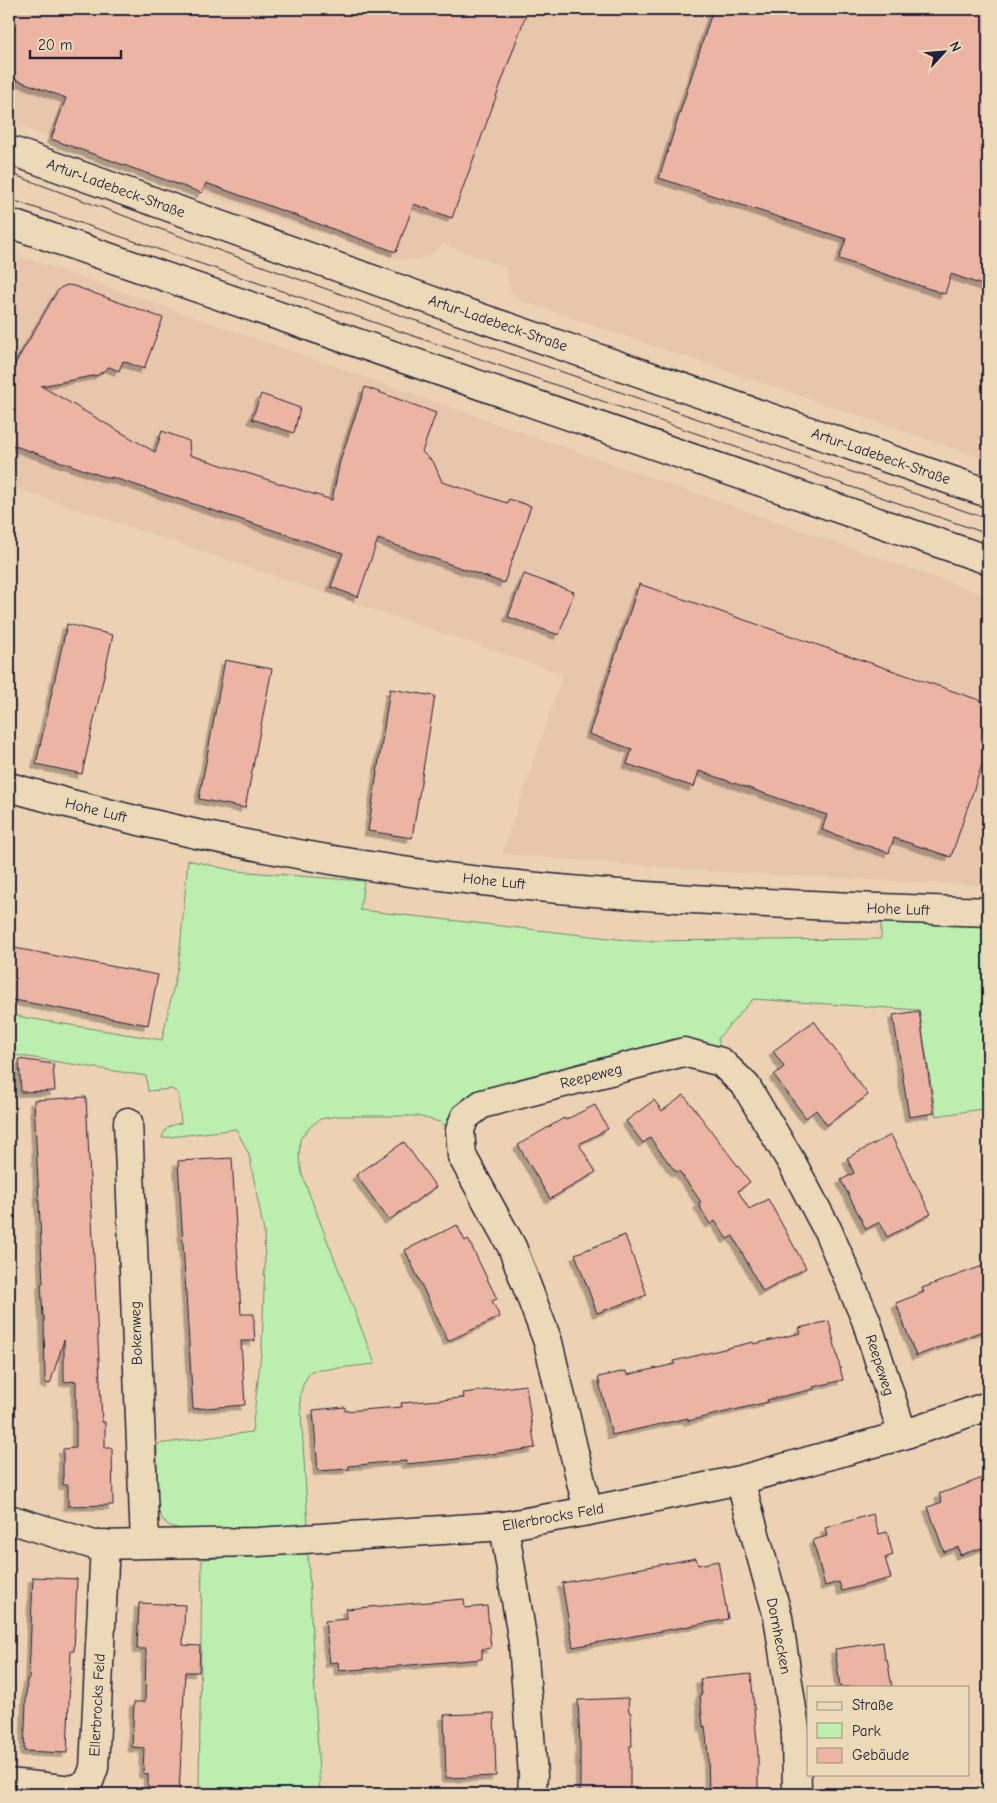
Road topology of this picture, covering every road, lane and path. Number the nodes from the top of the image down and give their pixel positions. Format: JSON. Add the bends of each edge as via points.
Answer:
{"nodes":[{"id":1,"x":9,"y":150,"type":"edge"},
{"id":2,"x":9,"y":223,"type":"edge"},
{"id":3,"x":988,"y":493,"type":"edge"},
{"id":4,"x":988,"y":560,"type":"edge"},
{"id":5,"x":9,"y":787,"type":"edge"},
{"id":6,"x":988,"y":912,"type":"edge"},
{"id":7,"x":128,"y":1122,"type":"dead end"},
{"id":8,"x":988,"y":1406,"type":"edge"},
{"id":9,"x":903,"y":1435,"type":"junction"},
{"id":10,"x":740,"y":1480,"type":"junction"},
{"id":11,"x":588,"y":1512,"type":"junction"},
{"id":12,"x":9,"y":1519,"type":"edge"},
{"id":13,"x":504,"y":1526,"type":"junction"},
{"id":14,"x":145,"y":1543,"type":"junction"},
{"id":15,"x":105,"y":1544,"type":"junction"},
{"id":16,"x":9,"y":1784,"type":"edge"},
{"id":17,"x":532,"y":1794,"type":"edge"},
{"id":18,"x":797,"y":1794,"type":"edge"}],
"edges":[{"from":1,"to":3,"type":"street","name":"Artur-Ladebeck-Straße"},
{"from":2,"to":4,"type":"street"},
{"from":5,"to":6,"type":"street","name":"Hohe Luft","via":[[80,807],[249,845],[418,873],[601,893]]},
{"from":7,"to":14,"type":"street","name":"Bokenweg"},
{"from":8,"to":9,"type":"street","name":"Ellerbrocks Feld"},
{"from":9,"to":10,"type":"street","name":"Ellerbrocks Feld"},
{"from":9,"to":11,"type":"street","name":"Reepeweg","via":[[866,1320],[828,1231],[768,1120],[746,1086],[721,1062],[684,1052],[482,1104],[465,1117],[460,1130],[462,1156],[512,1247],[548,1342]]},
{"from":10,"to":11,"type":"street","name":"Ellerbrocks Feld"},
{"from":10,"to":18,"type":"street","name":"Dornhecken","via":[[778,1617],[796,1735]]},
{"from":11,"to":13,"type":"street","name":"Ellerbrocks Feld"},
{"from":12,"to":15,"type":"street","name":"Ellerbrocks Feld","via":[[94,1545]]},
{"from":13,"to":14,"type":"street","name":"Ellerbrocks Feld","via":[[258,1542]]},
{"from":13,"to":17,"type":"street","via":[[523,1643]]},
{"from":14,"to":15,"type":"street","name":"Ellerbrocks Feld"},
{"from":15,"to":16,"type":"street","name":"Ellerbrocks Feld","via":[[94,1768],[88,1784],[72,1790]]}]}
